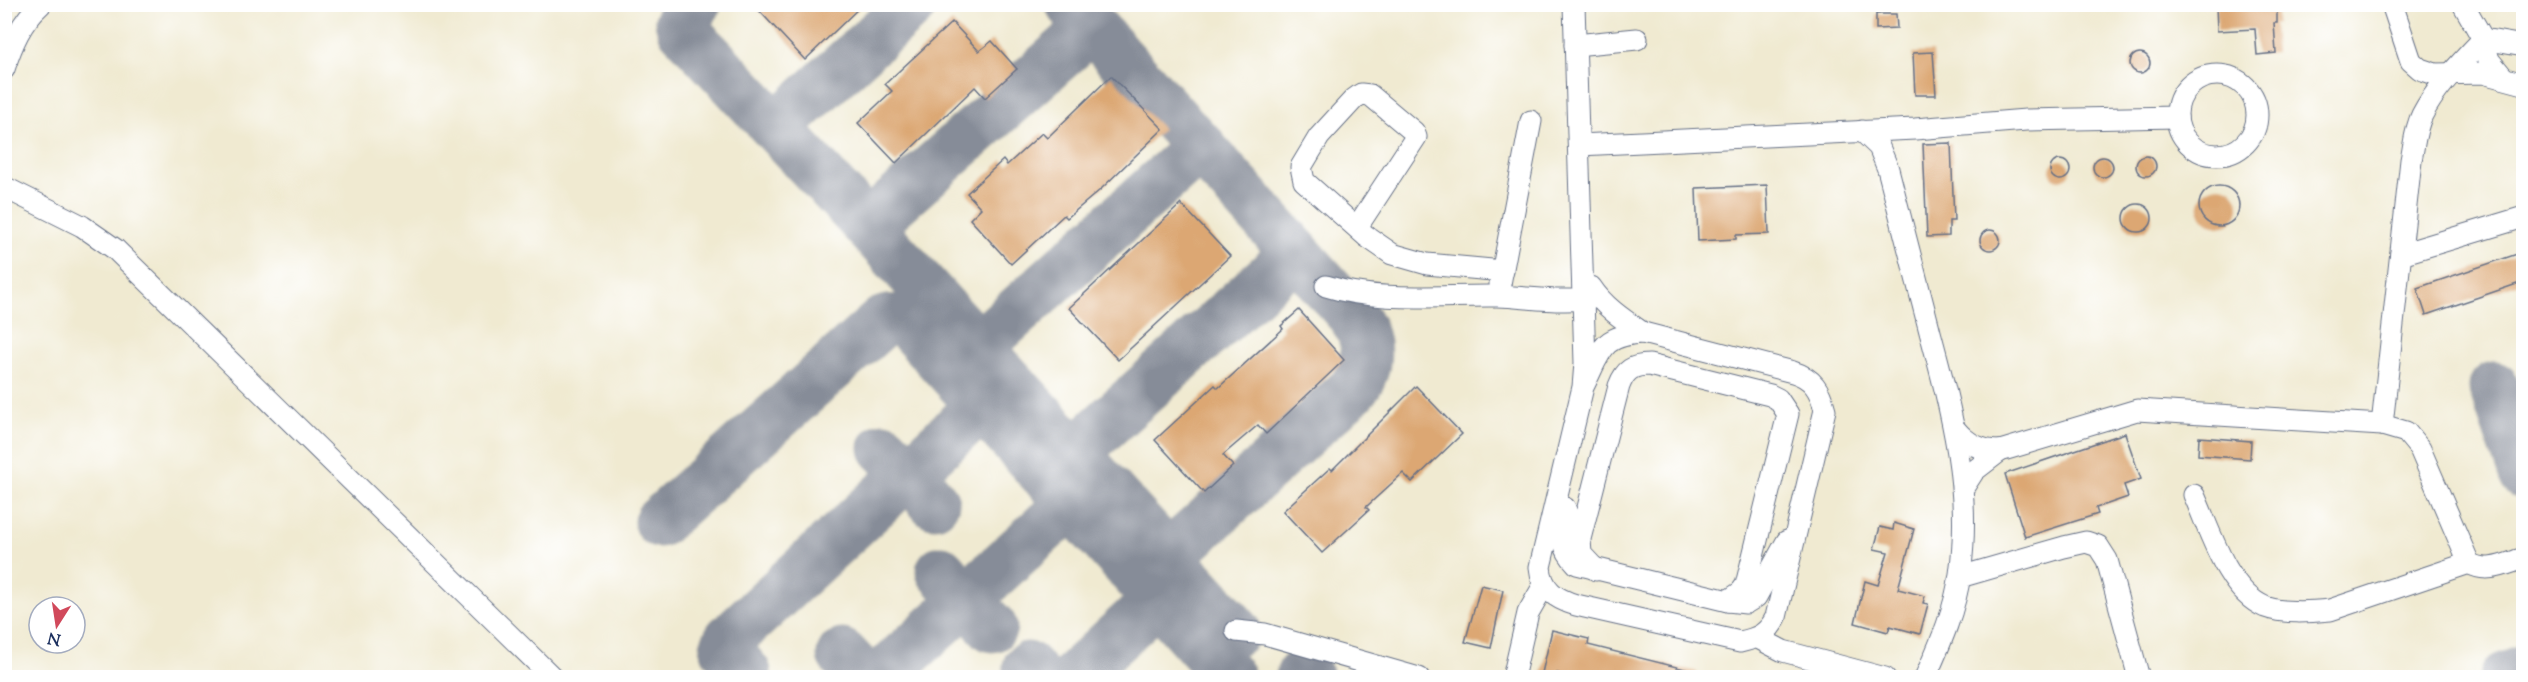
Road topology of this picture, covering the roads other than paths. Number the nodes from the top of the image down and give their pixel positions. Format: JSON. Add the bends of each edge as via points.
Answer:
{"nodes":[{"id":1,"x":41,"y":4,"type":"edge"},
{"id":2,"x":1574,"y":4,"type":"edge"},
{"id":3,"x":2392,"y":4,"type":"edge"},
{"id":4,"x":2463,"y":4,"type":"edge"},
{"id":5,"x":1637,"y":39,"type":"dead end"},
{"id":6,"x":2483,"y":39,"type":"junction"},
{"id":7,"x":1575,"y":45,"type":"junction"},
{"id":8,"x":2523,"y":46,"type":"edge"},
{"id":9,"x":4,"y":69,"type":"edge"},
{"id":10,"x":2453,"y":72,"type":"junction"},
{"id":11,"x":2503,"y":77,"type":"junction"},
{"id":12,"x":2523,"y":84,"type":"edge"},
{"id":13,"x":2177,"y":117,"type":"dead end"},
{"id":14,"x":1532,"y":121,"type":"dead end"},
{"id":15,"x":1915,"y":129,"type":"junction"},
{"id":16,"x":1862,"y":131,"type":"junction"},
{"id":17,"x":1579,"y":145,"type":"junction"},
{"id":18,"x":1888,"y":169,"type":"junction"},
{"id":19,"x":4,"y":187,"type":"edge"},
{"id":20,"x":2523,"y":217,"type":"edge"},
{"id":21,"x":1357,"y":227,"type":"junction"},
{"id":22,"x":2401,"y":254,"type":"junction"},
{"id":23,"x":1503,"y":271,"type":"junction"},
{"id":24,"x":1326,"y":286,"type":"dead end"},
{"id":25,"x":1498,"y":296,"type":"junction"},
{"id":26,"x":1591,"y":299,"type":"junction"},
{"id":27,"x":1643,"y":333,"type":"junction"},
{"id":28,"x":1583,"y":387,"type":"junction"},
{"id":29,"x":2382,"y":425,"type":"junction"},
{"id":30,"x":1955,"y":429,"type":"junction"},
{"id":31,"x":2000,"y":451,"type":"junction"},
{"id":32,"x":1963,"y":488,"type":"junction"},
{"id":33,"x":1558,"y":494,"type":"junction"},
{"id":34,"x":2194,"y":495,"type":"dead end"},
{"id":35,"x":1798,"y":523,"type":"junction"},
{"id":36,"x":2523,"y":558,"type":"edge"},
{"id":37,"x":2469,"y":563,"type":"junction"},
{"id":38,"x":1596,"y":570,"type":"junction"},
{"id":39,"x":1960,"y":577,"type":"junction"},
{"id":40,"x":1544,"y":585,"type":"junction"},
{"id":41,"x":1728,"y":601,"type":"junction"},
{"id":42,"x":1236,"y":631,"type":"dead end"},
{"id":43,"x":1758,"y":638,"type":"junction"},
{"id":44,"x":553,"y":678,"type":"edge"},
{"id":45,"x":1419,"y":678,"type":"edge"},
{"id":46,"x":1513,"y":678,"type":"edge"},
{"id":47,"x":1885,"y":678,"type":"edge"},
{"id":48,"x":1924,"y":678,"type":"edge"},
{"id":49,"x":2139,"y":678,"type":"edge"}],
"edges":[{"from":1,"to":9,"type":"street","via":[[19,30]]},
{"from":2,"to":7,"type":"street"},
{"from":3,"to":10,"type":"street","via":[[2415,66],[2429,73]]},
{"from":4,"to":6,"type":"street"},
{"from":5,"to":7,"type":"street"},
{"from":6,"to":8,"type":"street"},
{"from":6,"to":10,"type":"street"},
{"from":6,"to":11,"type":"street","via":[[2489,60]]},
{"from":7,"to":17,"type":"street"},
{"from":10,"to":11,"type":"street"},
{"from":10,"to":22,"type":"street","via":[[2422,116],[2416,133]]},
{"from":11,"to":12,"type":"street"},
{"from":13,"to":15,"type":"street","via":[[2026,120]]},
{"from":14,"to":23,"type":"street"},
{"from":15,"to":16,"type":"street"},
{"from":15,"to":18,"type":"street","via":[[1898,146]]},
{"from":16,"to":17,"type":"street"},
{"from":16,"to":18,"type":"street","via":[[1879,147]]},
{"from":17,"to":26,"type":"street","via":[[1583,274]]},
{"from":18,"to":30,"type":"street"},
{"from":19,"to":44,"type":"street","via":[[82,226],[115,249]]},
{"from":20,"to":22,"type":"street"},
{"from":21,"to":21,"type":"street","via":[[1304,181],[1301,167],[1319,137],[1361,94],[1370,95],[1416,137]]},
{"from":21,"to":23,"type":"street","via":[[1392,254],[1409,260]]},
{"from":22,"to":29,"type":"street"},
{"from":23,"to":25,"type":"street"},
{"from":24,"to":25,"type":"street","via":[[1375,295]]},
{"from":25,"to":26,"type":"street"},
{"from":26,"to":27,"type":"street"},
{"from":26,"to":28,"type":"street"},
{"from":27,"to":28,"type":"street","via":[[1623,334],[1608,342]]},
{"from":27,"to":35,"type":"street","via":[[1793,372],[1812,381],[1824,410]]},
{"from":28,"to":33,"type":"street"},
{"from":29,"to":31,"type":"street","via":[[2137,410]]},
{"from":29,"to":37,"type":"street","via":[[2406,432],[2420,449]]},
{"from":30,"to":31,"type":"street","via":[[1976,447]]},
{"from":30,"to":32,"type":"street"},
{"from":31,"to":32,"type":"street","via":[[1974,471]]},
{"from":32,"to":39,"type":"street"},
{"from":33,"to":38,"type":"street","via":[[1567,513],[1567,551],[1577,564]]},
{"from":33,"to":40,"type":"street","via":[[1540,567]]},
{"from":34,"to":37,"type":"street","via":[[2231,578],[2246,595],[2265,607],[2301,612],[2330,610]]},
{"from":35,"to":41,"type":"street","via":[[1756,597],[1742,603]]},
{"from":35,"to":43,"type":"street","via":[[1776,617]]},
{"from":36,"to":37,"type":"street","via":[[2489,569]]},
{"from":38,"to":41,"type":"street"},
{"from":38,"to":41,"type":"street","via":[[1581,554],[1581,539],[1617,397],[1626,371],[1649,365],[1770,395],[1778,399],[1788,414],[1746,585]]},
{"from":39,"to":48,"type":"street","via":[[1949,619]]},
{"from":39,"to":49,"type":"street","via":[[2075,544],[2098,546],[2107,560]]},
{"from":40,"to":43,"type":"street","via":[[1553,595],[1576,605],[1740,642]]},
{"from":40,"to":46,"type":"street","via":[[1528,614]]},
{"from":42,"to":45,"type":"street","via":[[1265,634]]},
{"from":43,"to":47,"type":"street","via":[[1783,651]]}]}
